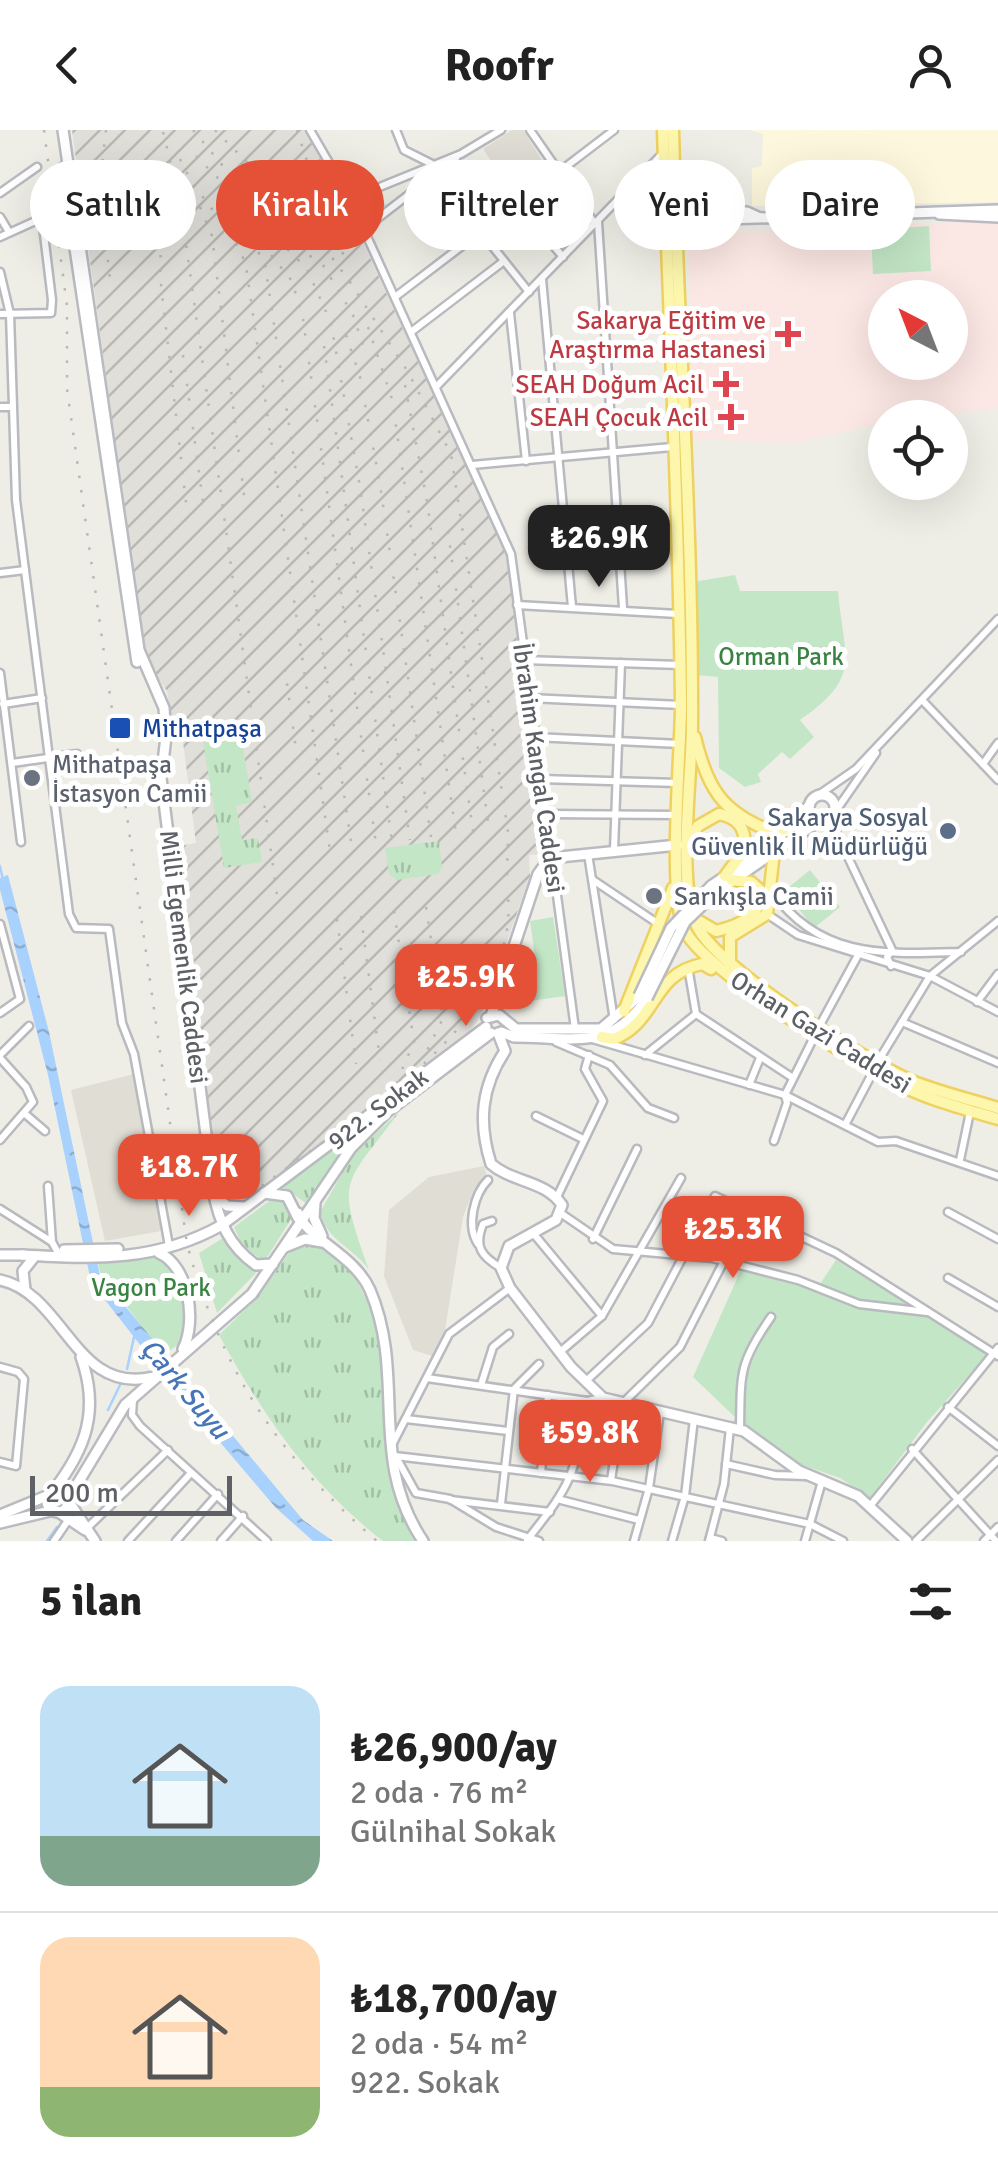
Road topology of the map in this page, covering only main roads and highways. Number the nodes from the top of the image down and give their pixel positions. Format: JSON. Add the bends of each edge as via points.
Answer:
{"nodes":[{"id":1,"x":61,"y":130,"type":"edge"},
{"id":2,"x":664,"y":130,"type":"edge"},
{"id":3,"x":673,"y":130,"type":"edge"},
{"id":4,"x":665,"y":160,"type":"edge"},
{"id":5,"x":675,"y":160,"type":"edge"},
{"id":6,"x":745,"y":212,"type":"edge"},
{"id":7,"x":998,"y":213,"type":"edge"},
{"id":8,"x":758,"y":217,"type":"junction"},
{"id":9,"x":745,"y":222,"type":"edge"},
{"id":10,"x":671,"y":250,"type":"edge"},
{"id":11,"x":678,"y":250,"type":"edge"},
{"id":12,"x":692,"y":724,"type":"junction"},
{"id":13,"x":809,"y":806,"type":"junction"},
{"id":14,"x":828,"y":817,"type":"junction"},
{"id":15,"x":791,"y":828,"type":"junction"},
{"id":16,"x":683,"y":844,"type":"junction"},
{"id":17,"x":774,"y":852,"type":"junction"},
{"id":18,"x":676,"y":878,"type":"junction"},
{"id":19,"x":728,"y":878,"type":"junction"},
{"id":20,"x":692,"y":918,"type":"junction"},
{"id":21,"x":730,"y":965,"type":"junction"},
{"id":22,"x":739,"y":985,"type":"junction"},
{"id":23,"x":643,"y":997,"type":"junction"},
{"id":24,"x":624,"y":1011,"type":"junction"},
{"id":25,"x":818,"y":1029,"type":"junction"},
{"id":26,"x":496,"y":1030,"type":"junction"},
{"id":27,"x":514,"y":1037,"type":"junction"},
{"id":28,"x":602,"y":1037,"type":"junction"},
{"id":29,"x":505,"y":1051,"type":"junction"},
{"id":30,"x":875,"y":1066,"type":"junction"},
{"id":31,"x":998,"y":1108,"type":"edge"},
{"id":32,"x":998,"y":1119,"type":"edge"},
{"id":33,"x":212,"y":1190,"type":"junction"},
{"id":34,"x":264,"y":1193,"type":"junction"},
{"id":35,"x":319,"y":1193,"type":"junction"},
{"id":36,"x":247,"y":1206,"type":"junction"},
{"id":37,"x":298,"y":1221,"type":"junction"},
{"id":38,"x":222,"y":1225,"type":"junction"},
{"id":39,"x":324,"y":1238,"type":"junction"},
{"id":40,"x":282,"y":1250,"type":"junction"},
{"id":41,"x":105,"y":1252,"type":"junction"},
{"id":42,"x":72,"y":1253,"type":"junction"},
{"id":43,"x":159,"y":1253,"type":"junction"},
{"id":44,"x":342,"y":1253,"type":"junction"},
{"id":45,"x":0,"y":1255,"type":"edge"},
{"id":46,"x":22,"y":1255,"type":"junction"},
{"id":47,"x":35,"y":1256,"type":"junction"},
{"id":48,"x":273,"y":1264,"type":"junction"},
{"id":49,"x":0,"y":1280,"type":"edge"},
{"id":50,"x":24,"y":1290,"type":"junction"},
{"id":51,"x":80,"y":1355,"type":"junction"},
{"id":52,"x":176,"y":1358,"type":"junction"},
{"id":53,"x":154,"y":1376,"type":"junction"},
{"id":54,"x":51,"y":1493,"type":"junction"},
{"id":55,"x":69,"y":1500,"type":"junction"},
{"id":56,"x":55,"y":1511,"type":"junction"},
{"id":57,"x":0,"y":1515,"type":"edge"},
{"id":58,"x":0,"y":1523,"type":"edge"},
{"id":59,"x":85,"y":1530,"type":"junction"},
{"id":60,"x":95,"y":1541,"type":"edge"},
{"id":61,"x":423,"y":1541,"type":"edge"},
{"id":62,"x":907,"y":1541,"type":"edge"}],
"edges":[{"from":1,"to":33,"type":"main road","name":"Milli Egemenlik Caddesi","via":[[139,650],[164,708],[161,778]]},
{"from":2,"to":4,"type":"main road"},
{"from":3,"to":5,"type":"main road"},
{"from":6,"to":8,"type":"main road"},
{"from":7,"to":8,"type":"main road"},
{"from":8,"to":9,"type":"main road"},
{"from":10,"to":16,"type":"main road"},
{"from":11,"to":12,"type":"main road"},
{"from":12,"to":15,"type":"main road","via":[[705,777],[726,804],[772,831]]},
{"from":12,"to":16,"type":"main road"},
{"from":13,"to":14,"type":"main road","via":[[811,815]]},
{"from":13,"to":14,"type":"main road","via":[[817,796],[833,800]]},
{"from":13,"to":15,"type":"main road"},
{"from":14,"to":17,"type":"main road"},
{"from":15,"to":19,"type":"main road"},
{"from":16,"to":18,"type":"main road","name":"Orhan Gazi Caddesi"},
{"from":16,"to":19,"type":"main road","via":[[708,817],[732,816],[746,835]]},
{"from":16,"to":20,"type":"main road"},
{"from":16,"to":26,"type":"main road","via":[[550,858],[538,874],[491,1016],[498,1015]]},
{"from":17,"to":19,"type":"main road"},
{"from":17,"to":21,"type":"main road","via":[[767,914],[730,937]]},
{"from":18,"to":22,"type":"main road","name":"Orhan Gazi Caddesi","via":[[686,933]]},
{"from":18,"to":24,"type":"main road"},
{"from":19,"to":20,"type":"main road","via":[[760,890],[759,906],[716,930]]},
{"from":19,"to":23,"type":"main road","bridge":true,"via":[[685,922]]},
{"from":20,"to":21,"type":"main road","name":"Orhan Gazi Caddesi"},
{"from":21,"to":25,"type":"main road","name":"Orhan Gazi Caddesi"},
{"from":22,"to":25,"type":"main road","name":"Orhan Gazi Caddesi"},
{"from":22,"to":28,"type":"main road","via":[[702,964],[688,966],[668,978],[624,1036]]},
{"from":23,"to":24,"type":"main road"},
{"from":23,"to":28,"type":"main road","via":[[625,1028]]},
{"from":24,"to":26,"type":"main road","via":[[601,1029]]},
{"from":25,"to":30,"type":"main road","name":"Orhan Gazi Caddesi"},
{"from":26,"to":27,"type":"main road"},
{"from":26,"to":29,"type":"main road"},
{"from":26,"to":34,"type":"main road","name":"922. Sokak"},
{"from":26,"to":35,"type":"main road","name":"922. Sokak","via":[[387,1112]]},
{"from":27,"to":28,"type":"main road"},
{"from":27,"to":29,"type":"main road"},
{"from":29,"to":62,"type":"main road","via":[[484,1097],[491,1164],[552,1191],[562,1205],[556,1220],[510,1246],[501,1268],[560,1352],[603,1398],[735,1429],[870,1506]]},
{"from":30,"to":31,"type":"main road","name":"Orhan Gazi Caddesi"},
{"from":30,"to":32,"type":"main road","name":"Orhan Gazi Caddesi","via":[[918,1093]]},
{"from":33,"to":36,"type":"main road","via":[[224,1205]]},
{"from":33,"to":38,"type":"main road","name":"Milli Egemenlik Caddesi"},
{"from":34,"to":36,"type":"main road","name":"922. Sokak"},
{"from":34,"to":37,"type":"main road","via":[[287,1196]]},
{"from":35,"to":37,"type":"main road","name":"922. Sokak"},
{"from":35,"to":39,"type":"main road","via":[[314,1218]]},
{"from":36,"to":38,"type":"main road","name":"922. Sokak"},
{"from":37,"to":39,"type":"main road"},
{"from":37,"to":40,"type":"main road","name":"922. Sokak"},
{"from":38,"to":41,"type":"main road","name":"922. Sokak","via":[[169,1246]]},
{"from":38,"to":43,"type":"main road","name":"922. Sokak"},
{"from":38,"to":48,"type":"main road","name":"Milli Egemenlik Caddesi","via":[[250,1261],[263,1268]]},
{"from":39,"to":44,"type":"main road"},
{"from":40,"to":44,"type":"main road","via":[[314,1240]]},
{"from":40,"to":48,"type":"main road","name":"922. Sokak"},
{"from":41,"to":42,"type":"main road","name":"922. Sokak"},
{"from":41,"to":43,"type":"main road","name":"922. Sokak"},
{"from":42,"to":46,"type":"main road","name":"922. Sokak","via":[[54,1247]]},
{"from":42,"to":47,"type":"main road","name":"922. Sokak"},
{"from":43,"to":52,"type":"main road","via":[[178,1268],[189,1314],[189,1335]]},
{"from":44,"to":61,"type":"main road","via":[[364,1278],[383,1326],[397,1486]]},
{"from":45,"to":46,"type":"main road","name":"922. Sokak"},
{"from":46,"to":47,"type":"main road","name":"922. Sokak"},
{"from":47,"to":50,"type":"main road","via":[[23,1271]]},
{"from":48,"to":52,"type":"main road","name":"922. Sokak","via":[[248,1298]]},
{"from":49,"to":50,"type":"main road"},
{"from":50,"to":51,"type":"main road"},
{"from":51,"to":53,"type":"main road","via":[[119,1378]]},
{"from":51,"to":54,"type":"main road","via":[[90,1386],[90,1420],[81,1448]]},
{"from":52,"to":53,"type":"main road","name":"922. Sokak"},
{"from":53,"to":55,"type":"main road","name":"922. Sokak","via":[[106,1432]]},
{"from":54,"to":55,"type":"main road","via":[[63,1491]]},
{"from":54,"to":56,"type":"main road","via":[[48,1504]]},
{"from":54,"to":57,"type":"main road"},
{"from":55,"to":56,"type":"main road"},
{"from":55,"to":59,"type":"main road"},
{"from":56,"to":58,"type":"main road"},
{"from":56,"to":59,"type":"main road"},
{"from":59,"to":60,"type":"main road"}]}
